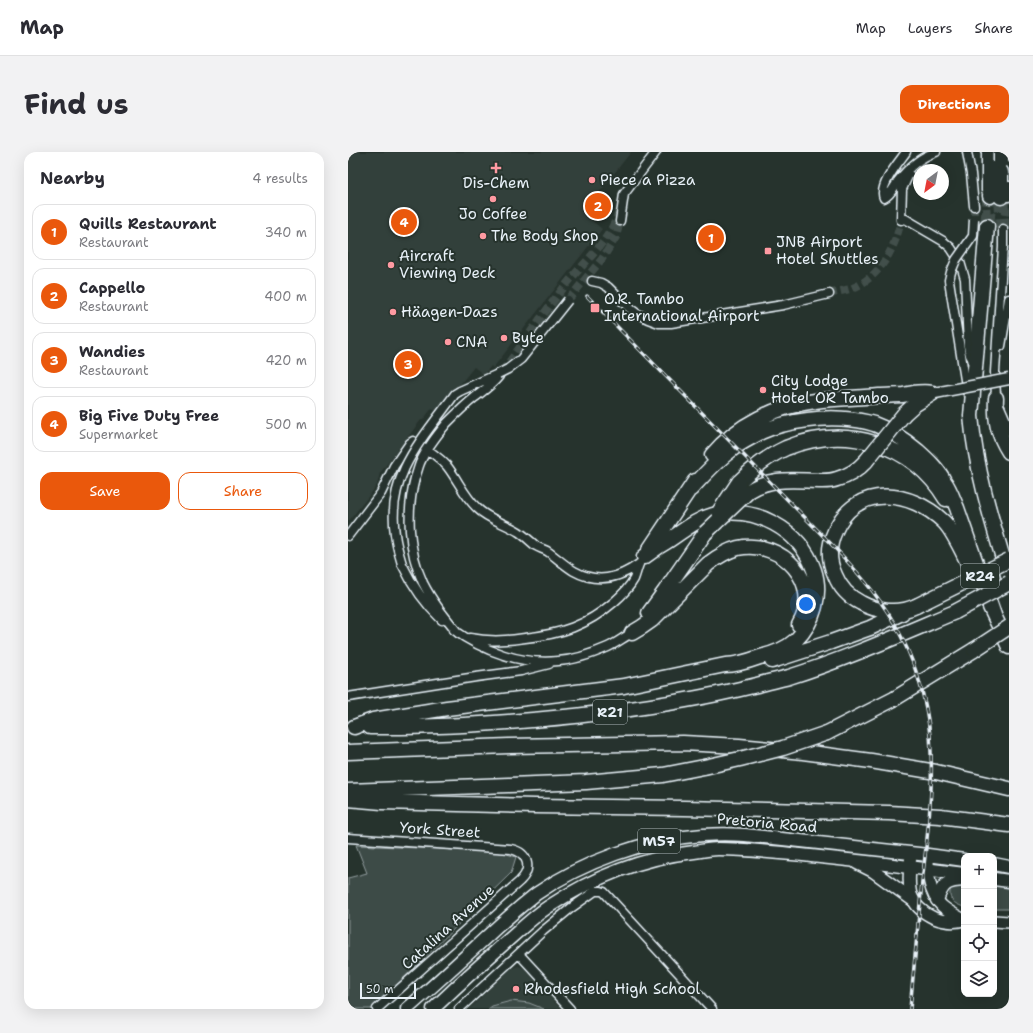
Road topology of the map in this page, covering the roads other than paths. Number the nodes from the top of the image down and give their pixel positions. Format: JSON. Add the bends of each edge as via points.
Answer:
{"nodes":[{"id":1,"x":656,"y":152,"type":"edge"},
{"id":2,"x":906,"y":152,"type":"edge"},
{"id":3,"x":936,"y":152,"type":"edge"},
{"id":4,"x":967,"y":152,"type":"edge"},
{"id":5,"x":997,"y":156,"type":"edge"},
{"id":6,"x":922,"y":158,"type":"junction"},
{"id":7,"x":999,"y":194,"type":"tunnel mouth"},
{"id":8,"x":974,"y":206,"type":"tunnel mouth"},
{"id":9,"x":974,"y":216,"type":"tunnel mouth"},
{"id":10,"x":620,"y":221,"type":"tunnel mouth"},
{"id":11,"x":987,"y":226,"type":"tunnel mouth"},
{"id":12,"x":1004,"y":228,"type":"tunnel mouth"},
{"id":13,"x":592,"y":280,"type":"dead end"},
{"id":14,"x":829,"y":294,"type":"tunnel mouth"},
{"id":15,"x":1009,"y":299,"type":"edge"},
{"id":16,"x":568,"y":300,"type":"tunnel mouth"},
{"id":17,"x":1009,"y":322,"type":"edge"},
{"id":18,"x":1004,"y":334,"type":"junction"},
{"id":19,"x":996,"y":362,"type":"junction"},
{"id":20,"x":975,"y":364,"type":"junction"},
{"id":21,"x":499,"y":376,"type":"tunnel mouth"},
{"id":22,"x":1009,"y":379,"type":"edge"},
{"id":23,"x":934,"y":393,"type":"junction"},
{"id":24,"x":996,"y":398,"type":"junction"},
{"id":25,"x":971,"y":416,"type":"junction"},
{"id":26,"x":1009,"y":430,"type":"edge"},
{"id":27,"x":427,"y":450,"type":"junction"},
{"id":28,"x":1009,"y":452,"type":"edge"},
{"id":29,"x":744,"y":486,"type":"junction"},
{"id":30,"x":691,"y":489,"type":"junction"},
{"id":31,"x":348,"y":536,"type":"edge"},
{"id":32,"x":967,"y":536,"type":"junction"},
{"id":33,"x":1009,"y":560,"type":"edge"},
{"id":34,"x":641,"y":561,"type":"junction"},
{"id":35,"x":1009,"y":578,"type":"edge"},
{"id":36,"x":1009,"y":583,"type":"edge"},
{"id":37,"x":914,"y":607,"type":"junction"},
{"id":38,"x":994,"y":615,"type":"junction"},
{"id":39,"x":1009,"y":627,"type":"edge"},
{"id":40,"x":632,"y":633,"type":"junction"},
{"id":41,"x":460,"y":634,"type":"junction"},
{"id":42,"x":1009,"y":638,"type":"edge"},
{"id":43,"x":1009,"y":647,"type":"edge"},
{"id":44,"x":977,"y":651,"type":"junction"},
{"id":45,"x":557,"y":662,"type":"junction"},
{"id":46,"x":725,"y":665,"type":"junction"},
{"id":47,"x":624,"y":686,"type":"junction"},
{"id":48,"x":348,"y":697,"type":"edge"},
{"id":49,"x":351,"y":727,"type":"edge"},
{"id":50,"x":348,"y":752,"type":"edge"},
{"id":51,"x":1009,"y":789,"type":"edge"},
{"id":52,"x":348,"y":791,"type":"edge"},
{"id":53,"x":348,"y":799,"type":"edge"},
{"id":54,"x":1009,"y":825,"type":"edge"},
{"id":55,"x":348,"y":838,"type":"edge"},
{"id":56,"x":911,"y":853,"type":"junction"},
{"id":57,"x":928,"y":855,"type":"junction"},
{"id":58,"x":849,"y":859,"type":"junction"},
{"id":59,"x":526,"y":860,"type":"joint"},
{"id":60,"x":961,"y":860,"type":"edge"},
{"id":61,"x":997,"y":865,"type":"edge"},
{"id":62,"x":910,"y":866,"type":"junction"},
{"id":63,"x":1009,"y":867,"type":"edge"},
{"id":64,"x":928,"y":869,"type":"junction"},
{"id":65,"x":961,"y":874,"type":"edge"},
{"id":66,"x":997,"y":879,"type":"edge"},
{"id":67,"x":961,"y":880,"type":"edge"},
{"id":68,"x":1009,"y":881,"type":"edge"},
{"id":69,"x":913,"y":900,"type":"junction"},
{"id":70,"x":937,"y":900,"type":"junction"},
{"id":71,"x":961,"y":918,"type":"edge"},
{"id":72,"x":961,"y":921,"type":"edge"},
{"id":73,"x":997,"y":921,"type":"edge"},
{"id":74,"x":1009,"y":922,"type":"edge"},
{"id":75,"x":519,"y":954,"type":"junction"},
{"id":76,"x":377,"y":1009,"type":"edge"},
{"id":77,"x":407,"y":1009,"type":"edge"},
{"id":78,"x":433,"y":1009,"type":"edge"},
{"id":79,"x":459,"y":1009,"type":"edge"},
{"id":80,"x":570,"y":1009,"type":"edge"},
{"id":81,"x":712,"y":1009,"type":"edge"}],
"edges":[{"from":1,"to":10,"type":"street","via":[[624,194]]},
{"from":2,"to":6,"type":"street","via":[[885,183],[882,194],[884,198],[908,169]]},
{"from":3,"to":6,"type":"street"},
{"from":4,"to":8,"type":"street"},
{"from":5,"to":7,"type":"highway"},
{"from":6,"to":20,"type":"street","via":[[910,172],[903,186],[901,218],[943,241],[960,262],[965,279],[968,346]]},
{"from":9,"to":25,"type":"street","bridge":true,"via":[[973,236],[956,260],[949,280]]},
{"from":11,"to":20,"type":"highway"},
{"from":12,"to":19,"type":"street"},
{"from":13,"to":14,"type":"street","via":[[608,287],[636,313],[659,323],[783,305]]},
{"from":15,"to":18,"type":"street"},
{"from":16,"to":41,"type":"street","bridge":true,"via":[[520,360],[503,372],[457,393],[411,455],[396,490],[395,533],[402,564],[414,587],[429,606]]},
{"from":17,"to":18,"type":"street"},
{"from":18,"to":19,"type":"street"},
{"from":19,"to":24,"type":"street"},
{"from":20,"to":25,"type":"highway"},
{"from":21,"to":27,"type":"street","via":[[459,410]]},
{"from":22,"to":23,"type":"street","bridge":true},
{"from":23,"to":29,"type":"highway","bridge":true,"via":[[904,414],[866,461],[850,474],[832,480],[777,480]]},
{"from":23,"to":30,"type":"highway","via":[[815,401],[791,406],[762,417],[741,428],[718,448],[702,468]]},
{"from":24,"to":26,"type":"street"},
{"from":24,"to":28,"type":"highway","via":[[998,430]]},
{"from":25,"to":35,"type":"highway","number":"R24","via":[[982,483]]},
{"from":27,"to":31,"type":"street","via":[[413,441],[410,443],[394,466],[381,493]]},
{"from":27,"to":34,"type":"street","via":[[448,467],[468,499],[478,509],[518,531],[574,571],[598,579],[608,578],[631,569]]},
{"from":27,"to":41,"type":"street","via":[[419,464],[411,497],[412,541],[417,567],[424,583],[441,612]]},
{"from":29,"to":32,"type":"highway","via":[[749,472],[786,448],[834,437],[862,440],[904,456],[922,470],[941,491]]},
{"from":29,"to":40,"type":"highway","bridge":true,"via":[[705,533]]},
{"from":30,"to":32,"type":"highway","via":[[731,450],[762,432],[800,420],[856,420],[884,428],[898,436],[934,466],[951,493]]},
{"from":30,"to":34,"type":"highway"},
{"from":32,"to":38,"type":"highway","number":"R24"},
{"from":33,"to":37,"type":"highway","bridge":true},
{"from":34,"to":41,"type":"street","via":[[629,587],[621,596],[596,616],[578,626],[547,635],[497,641],[480,640]]},
{"from":34,"to":46,"type":"highway","via":[[658,546],[698,521],[728,512],[747,514],[773,523],[793,538],[802,549],[814,570],[817,594],[816,606],[803,632],[791,644],[775,652],[737,664]]},
{"from":36,"to":49,"type":"highway","number":"R21","bridge":true,"via":[[955,612],[859,652],[789,677],[727,693],[614,712],[552,718],[446,726]]},
{"from":37,"to":38,"type":"highway","via":[[893,611],[867,607],[844,591],[832,568],[830,548],[840,522],[849,510],[870,498],[905,498],[945,522]]},
{"from":37,"to":47,"type":"highway","via":[[870,628],[784,658],[657,686]]},
{"from":38,"to":43,"type":"highway","number":"R24"},
{"from":39,"to":44,"type":"highway","bridge":true},
{"from":40,"to":45,"type":"street","via":[[604,648]]},
{"from":40,"to":46,"type":"highway","via":[[652,620],[718,556],[737,548],[768,549],[787,559],[803,583],[805,603],[800,622],[782,643]]},
{"from":41,"to":45,"type":"street","via":[[473,643],[518,659]]},
{"from":42,"to":44,"type":"highway"},
{"from":44,"to":52,"type":"highway","bridge":true,"via":[[894,699],[827,733],[740,760],[663,775],[586,782]]},
{"from":45,"to":48,"type":"street","via":[[521,671]]},
{"from":46,"to":47,"type":"highway"},
{"from":47,"to":49,"type":"highway","via":[[447,708],[373,720]]},
{"from":50,"to":51,"type":"highway","via":[[683,743],[739,746],[871,760]]},
{"from":53,"to":54,"type":"highway","via":[[535,806],[889,813],[940,816]]},
{"from":55,"to":59,"type":"street","name":"York Street","via":[[511,848]]},
{"from":56,"to":57,"type":"main road","name":"Pretoria Road","number":"M57"},
{"from":56,"to":62,"type":"main road"},
{"from":56,"to":77,"type":"main road","name":"Pretoria Road","number":"M57","via":[[722,834],[682,837],[635,847],[581,868],[537,894]]},
{"from":57,"to":60,"type":"main road","name":"Pretoria Road","number":"M57"},
{"from":57,"to":64,"type":"main road"},
{"from":58,"to":62,"type":"main road","name":"Pretoria Road","number":"M57"},
{"from":58,"to":69,"type":"main road","via":[[873,871]]},
{"from":58,"to":78,"type":"main road","name":"Pretoria Road","number":"M57","via":[[717,849],[679,854],[630,866],[575,891],[547,908],[487,958]]},
{"from":59,"to":76,"type":"street","name":"Catalina Avenue","via":[[526,874],[520,881]]},
{"from":61,"to":63,"type":"main road"},
{"from":62,"to":64,"type":"main road","name":"Pretoria Road","number":"M57"},
{"from":62,"to":69,"type":"main road","via":[[909,887]]},
{"from":64,"to":65,"type":"main road","name":"Pretoria Road","number":"M57"},
{"from":64,"to":70,"type":"main road","via":[[929,880]]},
{"from":66,"to":68,"type":"main road"},
{"from":67,"to":70,"type":"main road","via":[[946,883]]},
{"from":69,"to":72,"type":"main road","via":[[925,913],[939,920]]},
{"from":70,"to":71,"type":"main road"},
{"from":73,"to":74,"type":"main road"},
{"from":75,"to":79,"type":"street"},
{"from":75,"to":80,"type":"street"},
{"from":75,"to":81,"type":"street","via":[[571,908],[595,891],[601,891]]}]}
